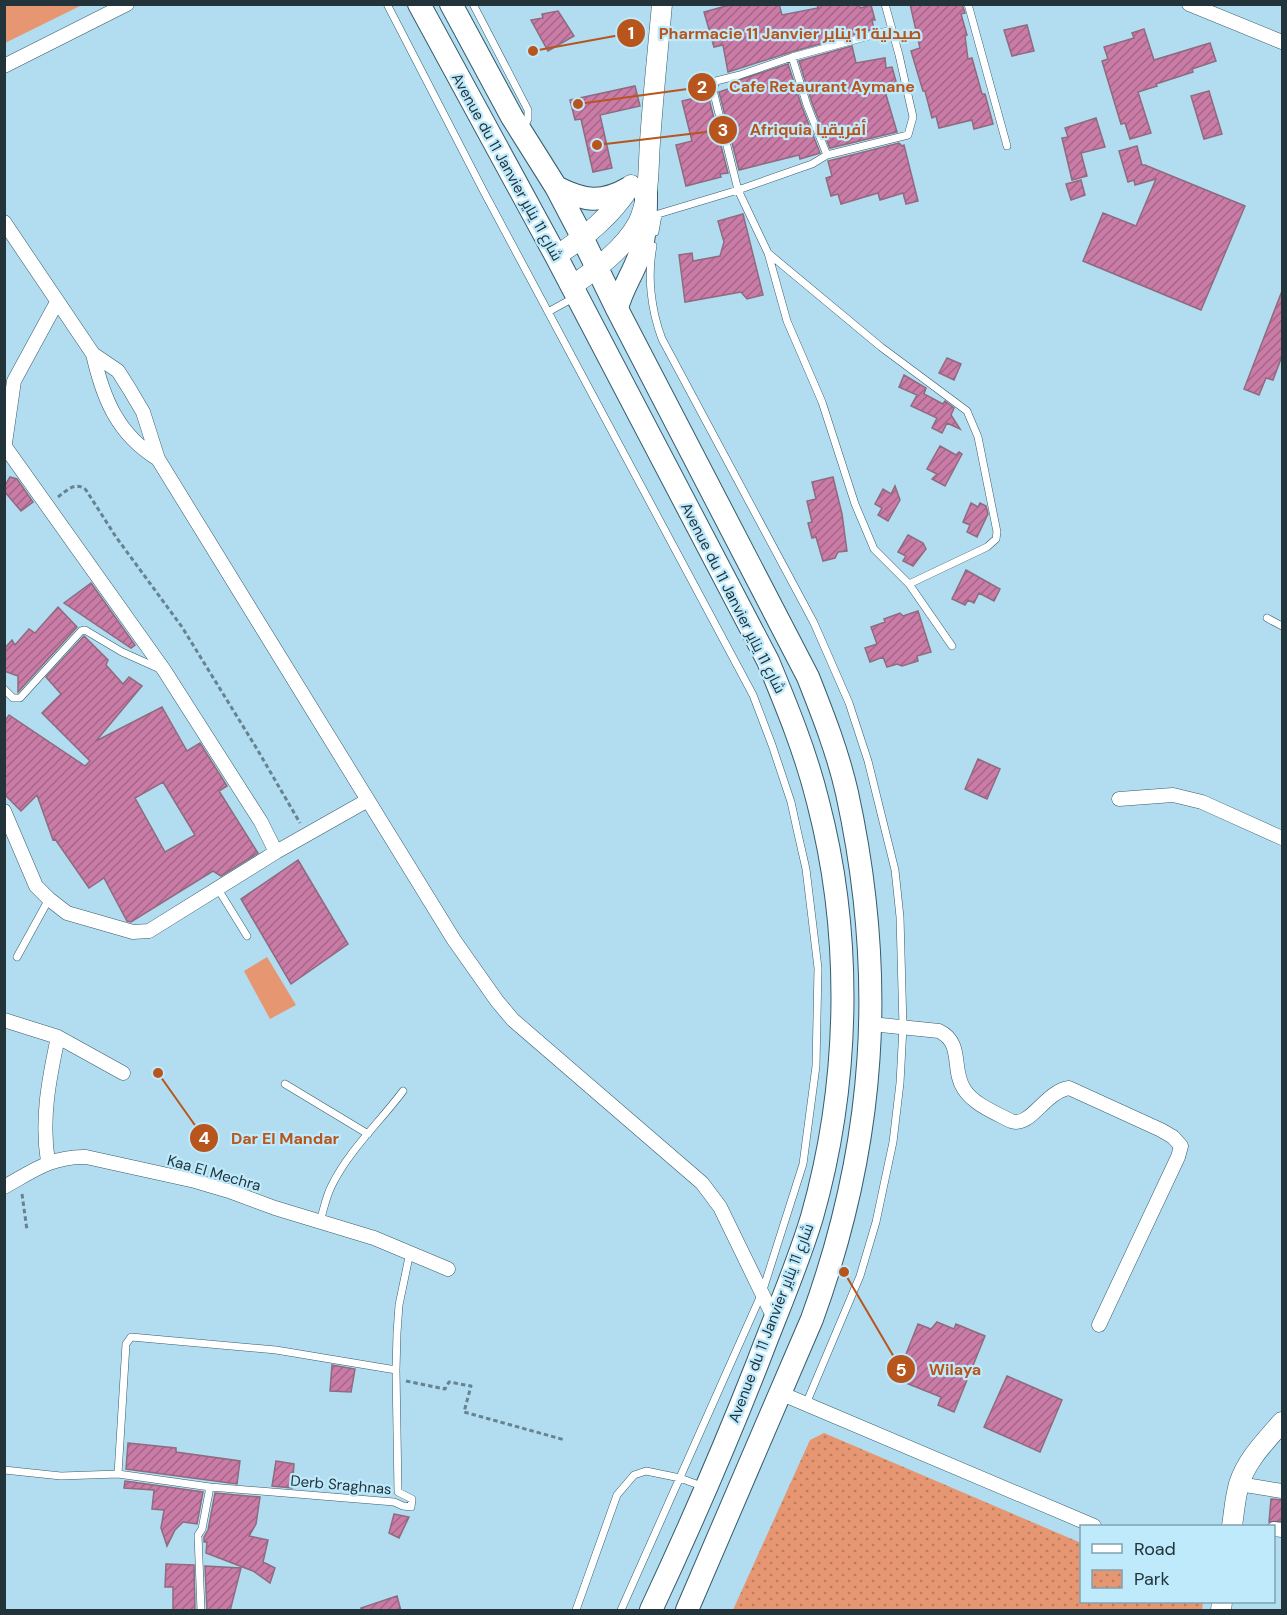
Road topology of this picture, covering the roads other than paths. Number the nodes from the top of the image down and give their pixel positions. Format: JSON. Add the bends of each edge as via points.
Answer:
{"nodes":[{"id":1,"x":127,"y":4,"type":"edge"},
{"id":2,"x":387,"y":4,"type":"edge"},
{"id":3,"x":419,"y":4,"type":"edge"},
{"id":4,"x":451,"y":4,"type":"edge"},
{"id":5,"x":473,"y":4,"type":"edge"},
{"id":6,"x":662,"y":4,"type":"edge"},
{"id":7,"x":885,"y":4,"type":"edge"},
{"id":8,"x":968,"y":4,"type":"edge"},
{"id":9,"x":1189,"y":4,"type":"edge"},
{"id":10,"x":891,"y":30,"type":"junction"},
{"id":11,"x":1282,"y":42,"type":"edge"},
{"id":12,"x":792,"y":57,"type":"junction"},
{"id":13,"x":4,"y":66,"type":"edge"},
{"id":14,"x":521,"y":132,"type":"junction"},
{"id":15,"x":1007,"y":146,"type":"dead end"},
{"id":16,"x":827,"y":156,"type":"junction"},
{"id":17,"x":556,"y":187,"type":"junction"},
{"id":18,"x":738,"y":190,"type":"junction"},
{"id":19,"x":637,"y":191,"type":"junction"},
{"id":20,"x":652,"y":216,"type":"junction"},
{"id":21,"x":4,"y":222,"type":"edge"},
{"id":22,"x":583,"y":238,"type":"junction"},
{"id":23,"x":768,"y":253,"type":"junction"},
{"id":24,"x":556,"y":256,"type":"junction"},
{"id":25,"x":597,"y":267,"type":"junction"},
{"id":26,"x":574,"y":291,"type":"junction"},
{"id":27,"x":57,"y":302,"type":"junction"},
{"id":28,"x":616,"y":309,"type":"junction"},
{"id":29,"x":548,"y":312,"type":"junction"},
{"id":30,"x":93,"y":354,"type":"junction"},
{"id":31,"x":5,"y":449,"type":"edge"},
{"id":32,"x":158,"y":459,"type":"junction"},
{"id":33,"x":909,"y":584,"type":"junction"},
{"id":34,"x":1267,"y":618,"type":"dead end"},
{"id":35,"x":1282,"y":626,"type":"edge"},
{"id":36,"x":952,"y":646,"type":"dead end"},
{"id":37,"x":164,"y":670,"type":"junction"},
{"id":38,"x":4,"y":689,"type":"edge"},
{"id":39,"x":1119,"y":799,"type":"dead end"},
{"id":40,"x":368,"y":801,"type":"junction"},
{"id":41,"x":4,"y":811,"type":"edge"},
{"id":42,"x":1282,"y":838,"type":"edge"},
{"id":43,"x":276,"y":852,"type":"junction"},
{"id":44,"x":218,"y":889,"type":"junction"},
{"id":45,"x":49,"y":900,"type":"junction"},
{"id":46,"x":247,"y":936,"type":"dead end"},
{"id":47,"x":17,"y":957,"type":"dead end"},
{"id":48,"x":4,"y":1020,"type":"edge"},
{"id":49,"x":871,"y":1024,"type":"junction"},
{"id":50,"x":903,"y":1027,"type":"junction"},
{"id":51,"x":58,"y":1038,"type":"junction"},
{"id":52,"x":123,"y":1072,"type":"dead end"},
{"id":53,"x":285,"y":1084,"type":"dead end"},
{"id":54,"x":403,"y":1091,"type":"dead end"},
{"id":55,"x":368,"y":1134,"type":"junction"},
{"id":56,"x":48,"y":1162,"type":"junction"},
{"id":57,"x":4,"y":1187,"type":"edge"},
{"id":58,"x":320,"y":1221,"type":"junction"},
{"id":59,"x":410,"y":1252,"type":"junction"},
{"id":60,"x":448,"y":1269,"type":"dead end"},
{"id":61,"x":762,"y":1293,"type":"junction"},
{"id":62,"x":775,"y":1320,"type":"junction"},
{"id":63,"x":1100,"y":1325,"type":"dead end"},
{"id":64,"x":396,"y":1370,"type":"junction"},
{"id":65,"x":780,"y":1393,"type":"junction"},
{"id":66,"x":806,"y":1404,"type":"junction"},
{"id":67,"x":1282,"y":1422,"type":"edge"},
{"id":68,"x":4,"y":1470,"type":"edge"},
{"id":69,"x":118,"y":1474,"type":"junction"},
{"id":70,"x":680,"y":1478,"type":"junction"},
{"id":71,"x":1239,"y":1484,"type":"junction"},
{"id":72,"x":210,"y":1487,"type":"junction"},
{"id":73,"x":706,"y":1488,"type":"junction"},
{"id":74,"x":1282,"y":1491,"type":"edge"},
{"id":75,"x":1089,"y":1525,"type":"edge"},
{"id":76,"x":1232,"y":1525,"type":"edge"},
{"id":77,"x":201,"y":1611,"type":"edge"},
{"id":78,"x":576,"y":1611,"type":"edge"},
{"id":79,"x":621,"y":1611,"type":"edge"},
{"id":80,"x":651,"y":1611,"type":"edge"},
{"id":81,"x":687,"y":1611,"type":"edge"}],
"edges":[{"from":1,"to":13,"type":"street"},
{"from":2,"to":29,"type":"lane"},
{"from":3,"to":24,"type":"main road","name":"Avenue du 11 Janvier شارع 11 يناير"},
{"from":4,"to":14,"type":"main road","name":"Avenue du 11 Janvier شارع 11 يناير"},
{"from":5,"to":14,"type":"lane","via":[[528,110]]},
{"from":6,"to":19,"type":"main road","via":[[649,144]]},
{"from":7,"to":10,"type":"lane"},
{"from":8,"to":15,"type":"lane"},
{"from":9,"to":11,"type":"street"},
{"from":10,"to":12,"type":"lane"},
{"from":10,"to":16,"type":"lane","via":[[913,117],[908,135]]},
{"from":12,"to":16,"type":"lane"},
{"from":12,"to":18,"type":"lane","via":[[714,84]]},
{"from":14,"to":17,"type":"main road","name":"Avenue du 11 Janvier شارع 11 يناير"},
{"from":16,"to":18,"type":"lane"},
{"from":17,"to":19,"type":"main road","via":[[596,200]]},
{"from":17,"to":22,"type":"main road","name":"Avenue du 11 Janvier شارع 11 يناير"},
{"from":18,"to":20,"type":"lane"},
{"from":18,"to":23,"type":"lane"},
{"from":19,"to":20,"type":"main road"},
{"from":19,"to":22,"type":"main road"},
{"from":19,"to":25,"type":"main road","via":[[642,214],[636,226]]},
{"from":20,"to":28,"type":"main road"},
{"from":20,"to":50,"type":"lane","via":[[653,306],[662,339],[814,623],[849,703],[868,761],[895,870]]},
{"from":21,"to":27,"type":"street"},
{"from":22,"to":24,"type":"main road"},
{"from":22,"to":25,"type":"main road","name":"Avenue du 11 Janvier شارع 11 يناير"},
{"from":23,"to":33,"type":"lane","via":[[787,321],[822,402],[874,549]]},
{"from":23,"to":33,"type":"lane","via":[[903,364],[959,404],[970,417],[978,437],[996,539]]},
{"from":24,"to":26,"type":"main road","name":"Avenue du 11 Janvier شارع 11 يناير"},
{"from":25,"to":26,"type":"main road"},
{"from":25,"to":28,"type":"main road","name":"Avenue du 11 Janvier شارع 11 يناير"},
{"from":26,"to":29,"type":"lane"},
{"from":26,"to":62,"type":"main road","name":"Avenue du 11 Janvier شارع 11 يناير","via":[[768,661],[810,771],[829,852],[840,932],[842,988],[836,1098],[812,1214]]},
{"from":27,"to":30,"type":"street"},
{"from":27,"to":31,"type":"street","via":[[14,381]]},
{"from":28,"to":49,"type":"main road","name":"Avenue du 11 Janvier شارع 11 يناير","via":[[786,632],[830,735],[847,794],[861,871]]},
{"from":29,"to":61,"type":"lane","via":[[753,695],[790,802],[806,869],[818,968],[816,1066],[803,1164]]},
{"from":30,"to":32,"type":"street","via":[[117,372],[130,390]]},
{"from":30,"to":32,"type":"street","via":[[99,381],[116,418],[142,450]]},
{"from":31,"to":37,"type":"street"},
{"from":32,"to":40,"type":"street"},
{"from":33,"to":36,"type":"lane"},
{"from":34,"to":35,"type":"lane"},
{"from":37,"to":38,"type":"lane","via":[[85,630],[20,698],[13,698]]},
{"from":37,"to":43,"type":"street"},
{"from":39,"to":42,"type":"street","via":[[1173,795],[1202,802]]},
{"from":40,"to":43,"type":"street"},
{"from":40,"to":61,"type":"street","via":[[454,940],[497,1001],[513,1020],[702,1183],[720,1207]]},
{"from":41,"to":45,"type":"street","via":[[36,886]]},
{"from":43,"to":44,"type":"street"},
{"from":44,"to":45,"type":"street","via":[[142,933],[67,913]]},
{"from":44,"to":46,"type":"lane"},
{"from":45,"to":47,"type":"lane"},
{"from":48,"to":51,"type":"street"},
{"from":49,"to":50,"type":"street"},
{"from":49,"to":65,"type":"main road","name":"Avenue du 11 Janvier شارع 11 يناير","via":[[864,1109],[849,1198],[822,1290]]},
{"from":50,"to":63,"type":"street","via":[[939,1031],[949,1037],[954,1044],[958,1077],[966,1092],[1011,1121],[1025,1121],[1051,1095],[1069,1088],[1161,1130],[1181,1146]]},
{"from":50,"to":66,"type":"lane","via":[[893,1142],[876,1222],[860,1275]]},
{"from":51,"to":52,"type":"street"},
{"from":51,"to":56,"type":"street","via":[[45,1110]]},
{"from":53,"to":55,"type":"lane"},
{"from":54,"to":55,"type":"lane"},
{"from":55,"to":58,"type":"lane","via":[[332,1185]]},
{"from":56,"to":57,"type":"street","name":"Kaa El Mechra"},
{"from":56,"to":58,"type":"street","name":"Kaa El Mechra","via":[[86,1157],[116,1162],[195,1181]]},
{"from":58,"to":59,"type":"street","name":"Kaa El Mechra"},
{"from":59,"to":60,"type":"street","name":"Kaa El Mechra"},
{"from":59,"to":64,"type":"lane","name":"Derb Sraghnas","via":[[399,1305]]},
{"from":61,"to":62,"type":"street"},
{"from":61,"to":70,"type":"lane"},
{"from":62,"to":73,"type":"main road","name":"Avenue du 11 Janvier شارع 11 يناير"},
{"from":64,"to":69,"type":"lane","via":[[276,1350],[131,1337],[126,1344]]},
{"from":64,"to":72,"type":"lane","name":"Derb Sraghnas","via":[[398,1492],[412,1499],[411,1507],[394,1502]]},
{"from":65,"to":66,"type":"street"},
{"from":65,"to":81,"type":"main road","name":"Avenue du 11 Janvier شارع 11 يناير"},
{"from":66,"to":75,"type":"street"},
{"from":67,"to":71,"type":"main road","via":[[1255,1454]]},
{"from":68,"to":69,"type":"lane","name":"Derb Sraghnas","via":[[62,1476]]},
{"from":69,"to":72,"type":"lane","name":"Derb Sraghnas"},
{"from":70,"to":73,"type":"lane"},
{"from":70,"to":78,"type":"lane","via":[[646,1471],[634,1475],[617,1495]]},
{"from":70,"to":79,"type":"lane"},
{"from":71,"to":74,"type":"street"},
{"from":71,"to":76,"type":"main road"},
{"from":72,"to":77,"type":"lane","via":[[198,1535]]},
{"from":73,"to":80,"type":"main road","name":"Avenue du 11 Janvier شارع 11 يناير"}]}
